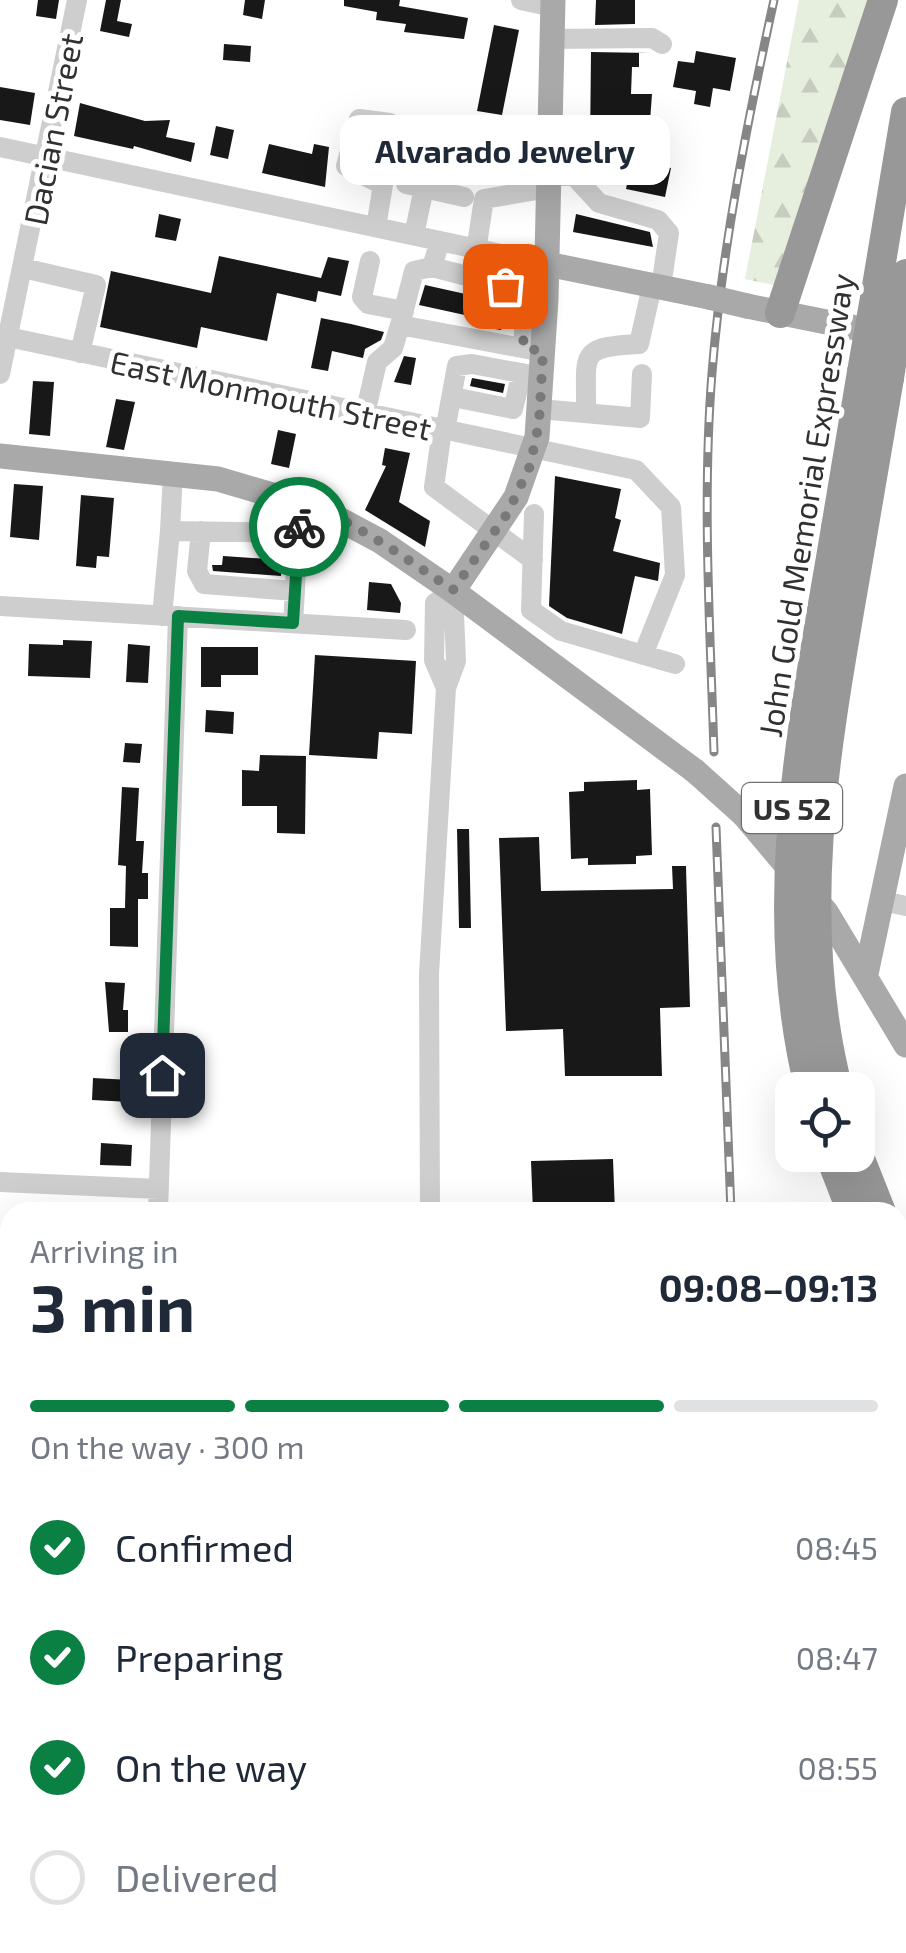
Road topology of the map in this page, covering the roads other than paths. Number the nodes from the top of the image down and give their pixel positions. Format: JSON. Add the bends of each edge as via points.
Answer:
{"nodes":[{"id":1,"x":78,"y":0,"type":"edge"},
{"id":2,"x":520,"y":0,"type":"edge"},
{"id":3,"x":883,"y":0,"type":"edge"},
{"id":4,"x":553,"y":4,"type":"edge"},
{"id":5,"x":552,"y":39,"type":"junction"},
{"id":6,"x":662,"y":44,"type":"dead end"},
{"id":7,"x":906,"y":112,"type":"edge"},
{"id":8,"x":390,"y":123,"type":"dead end"},
{"id":9,"x":0,"y":147,"type":"edge"},
{"id":10,"x":47,"y":158,"type":"junction"},
{"id":11,"x":549,"y":182,"type":"junction"},
{"id":12,"x":474,"y":198,"type":"junction"},
{"id":13,"x":376,"y":227,"type":"junction"},
{"id":14,"x":414,"y":236,"type":"junction"},
{"id":15,"x":440,"y":241,"type":"junction"},
{"id":16,"x":476,"y":248,"type":"junction"},
{"id":17,"x":511,"y":256,"type":"junction"},
{"id":18,"x":370,"y":260,"type":"dead end"},
{"id":19,"x":547,"y":264,"type":"junction"},
{"id":20,"x":432,"y":266,"type":"junction"},
{"id":21,"x":23,"y":268,"type":"junction"},
{"id":22,"x":472,"y":277,"type":"junction"},
{"id":23,"x":505,"y":286,"type":"junction"},
{"id":24,"x":656,"y":286,"type":"junction"},
{"id":25,"x":895,"y":288,"type":"edge"},
{"id":26,"x":536,"y":298,"type":"junction"},
{"id":27,"x":7,"y":306,"type":"edge"},
{"id":28,"x":780,"y":313,"type":"junction"},
{"id":29,"x":402,"y":318,"type":"junction"},
{"id":30,"x":8,"y":337,"type":"junction"},
{"id":31,"x":906,"y":338,"type":"edge"},
{"id":32,"x":80,"y":353,"type":"junction"},
{"id":33,"x":532,"y":362,"type":"junction"},
{"id":34,"x":0,"y":374,"type":"edge"},
{"id":35,"x":642,"y":374,"type":"dead end"},
{"id":36,"x":453,"y":396,"type":"junction"},
{"id":37,"x":540,"y":409,"type":"junction"},
{"id":38,"x":586,"y":413,"type":"junction"},
{"id":39,"x":365,"y":414,"type":"junction"},
{"id":40,"x":443,"y":431,"type":"junction"},
{"id":41,"x":534,"y":450,"type":"junction"},
{"id":42,"x":0,"y":456,"type":"edge"},
{"id":43,"x":173,"y":473,"type":"junction"},
{"id":44,"x":304,"y":503,"type":"junction"},
{"id":45,"x":534,"y":514,"type":"dead end"},
{"id":46,"x":170,"y":530,"type":"junction"},
{"id":47,"x":201,"y":531,"type":"junction"},
{"id":48,"x":297,"y":533,"type":"junction"},
{"id":49,"x":492,"y":534,"type":"junction"},
{"id":50,"x":848,"y":535,"type":"junction"},
{"id":51,"x":532,"y":560,"type":"junction"},
{"id":52,"x":453,"y":590,"type":"junction"},
{"id":53,"x":296,"y":592,"type":"junction"},
{"id":54,"x":0,"y":606,"type":"edge"},
{"id":55,"x":170,"y":616,"type":"junction"},
{"id":56,"x":293,"y":623,"type":"junction"},
{"id":57,"x":406,"y":630,"type":"dead end"},
{"id":58,"x":642,"y":655,"type":"junction"},
{"id":59,"x":674,"y":664,"type":"dead end"},
{"id":60,"x":906,"y":786,"type":"edge"},
{"id":61,"x":894,"y":903,"type":"edge"},
{"id":62,"x":866,"y":974,"type":"junction"},
{"id":63,"x":906,"y":1045,"type":"edge"},
{"id":64,"x":807,"y":1072,"type":"edge"},
{"id":65,"x":835,"y":1072,"type":"edge"},
{"id":66,"x":837,"y":1172,"type":"edge"},
{"id":67,"x":865,"y":1172,"type":"edge"},
{"id":68,"x":0,"y":1182,"type":"edge"},
{"id":69,"x":159,"y":1189,"type":"junction"},
{"id":70,"x":158,"y":1202,"type":"edge"},
{"id":71,"x":430,"y":1202,"type":"edge"},
{"id":72,"x":848,"y":1202,"type":"edge"},
{"id":73,"x":877,"y":1202,"type":"edge"}],
"edges":[{"from":1,"to":10,"type":"street","name":"Dacian Street"},
{"from":2,"to":4,"type":"street"},
{"from":3,"to":28,"type":"highway"},
{"from":4,"to":5,"type":"main road"},
{"from":5,"to":6,"type":"street","via":[[652,38]]},
{"from":5,"to":11,"type":"main road"},
{"from":7,"to":25,"type":"highway","name":"John Gold Memorial Expressway","number":"US 52"},
{"from":8,"to":13,"type":"street","via":[[359,119],[346,166],[383,185]]},
{"from":9,"to":10,"type":"street"},
{"from":10,"to":13,"type":"street"},
{"from":10,"to":21,"type":"street","name":"Dacian Street"},
{"from":11,"to":12,"type":"street"},
{"from":11,"to":19,"type":"main road"},
{"from":11,"to":24,"type":"street","via":[[574,176],[599,203],[658,220],[670,232]]},
{"from":12,"to":14,"type":"street","via":[[414,186]]},
{"from":12,"to":16,"type":"street"},
{"from":13,"to":14,"type":"street"},
{"from":14,"to":15,"type":"street"},
{"from":15,"to":16,"type":"street"},
{"from":15,"to":20,"type":"street"},
{"from":16,"to":17,"type":"street"},
{"from":16,"to":22,"type":"street"},
{"from":17,"to":19,"type":"street"},
{"from":17,"to":23,"type":"street"},
{"from":18,"to":29,"type":"street","via":[[362,297]]},
{"from":19,"to":24,"type":"main road"},
{"from":19,"to":26,"type":"main road"},
{"from":20,"to":22,"type":"street"},
{"from":20,"to":29,"type":"street","via":[[414,271]]},
{"from":21,"to":27,"type":"street","name":"Dacian Street"},
{"from":21,"to":32,"type":"street","via":[[96,285]]},
{"from":22,"to":23,"type":"street"},
{"from":23,"to":26,"type":"street"},
{"from":24,"to":28,"type":"main road","bridge":true},
{"from":24,"to":38,"type":"street","via":[[639,344],[593,349],[586,363]]},
{"from":25,"to":50,"type":"highway","name":"John Gold Memorial Expressway","number":"US 52","bridge":true},
{"from":26,"to":33,"type":"main road"},
{"from":27,"to":30,"type":"street","name":"Dacian Street"},
{"from":28,"to":31,"type":"main road"},
{"from":29,"to":33,"type":"street"},
{"from":29,"to":39,"type":"street","via":[[393,348],[377,362]]},
{"from":30,"to":32,"type":"street","name":"East Monmouth Street"},
{"from":30,"to":34,"type":"street","name":"Dacian Street"},
{"from":32,"to":39,"type":"street","name":"East Monmouth Street"},
{"from":33,"to":36,"type":"street","via":[[458,366]]},
{"from":33,"to":36,"type":"street","via":[[514,410]]},
{"from":33,"to":37,"type":"main road"},
{"from":35,"to":38,"type":"street","via":[[640,418]]},
{"from":36,"to":40,"type":"street"},
{"from":37,"to":38,"type":"street"},
{"from":37,"to":41,"type":"main road"},
{"from":39,"to":40,"type":"street","name":"East Monmouth Street"},
{"from":40,"to":41,"type":"street","name":"East Monmouth Street"},
{"from":40,"to":49,"type":"street","via":[[432,483]]},
{"from":41,"to":49,"type":"main road","via":[[516,498]]},
{"from":41,"to":58,"type":"street","name":"East Monmouth Street","via":[[636,470],[671,507],[675,575]]},
{"from":42,"to":43,"type":"main road"},
{"from":43,"to":44,"type":"main road"},
{"from":43,"to":46,"type":"street"},
{"from":44,"to":48,"type":"street"},
{"from":44,"to":52,"type":"main road","via":[[380,541]]},
{"from":45,"to":51,"type":"street"},
{"from":46,"to":47,"type":"street"},
{"from":46,"to":55,"type":"street"},
{"from":47,"to":48,"type":"street"},
{"from":47,"to":53,"type":"street","via":[[197,571],[204,584]]},
{"from":48,"to":53,"type":"street"},
{"from":49,"to":51,"type":"street"},
{"from":49,"to":52,"type":"main road"},
{"from":50,"to":64,"type":"highway","name":"John Gold Memorial Expressway","number":"US 52","bridge":true,"via":[[798,756],[788,868],[789,964]]},
{"from":50,"to":65,"type":"highway","name":"John Gold Memorial Expressway","number":"US 52","bridge":true,"via":[[816,851],[816,962]]},
{"from":51,"to":58,"type":"street","via":[[531,610],[561,632]]},
{"from":52,"to":62,"type":"main road","bridge":true,"via":[[695,771],[744,816],[804,883]]},
{"from":52,"to":71,"type":"street","via":[[456,660],[446,688],[429,974]]},
{"from":53,"to":56,"type":"street"},
{"from":54,"to":55,"type":"street"},
{"from":55,"to":56,"type":"street"},
{"from":55,"to":69,"type":"street"},
{"from":56,"to":57,"type":"street"},
{"from":58,"to":59,"type":"street"},
{"from":60,"to":61,"type":"main road"},
{"from":61,"to":62,"type":"main road"},
{"from":62,"to":63,"type":"main road"},
{"from":66,"to":72,"type":"highway"},
{"from":67,"to":73,"type":"highway"},
{"from":68,"to":69,"type":"street"},
{"from":69,"to":70,"type":"street"}]}
